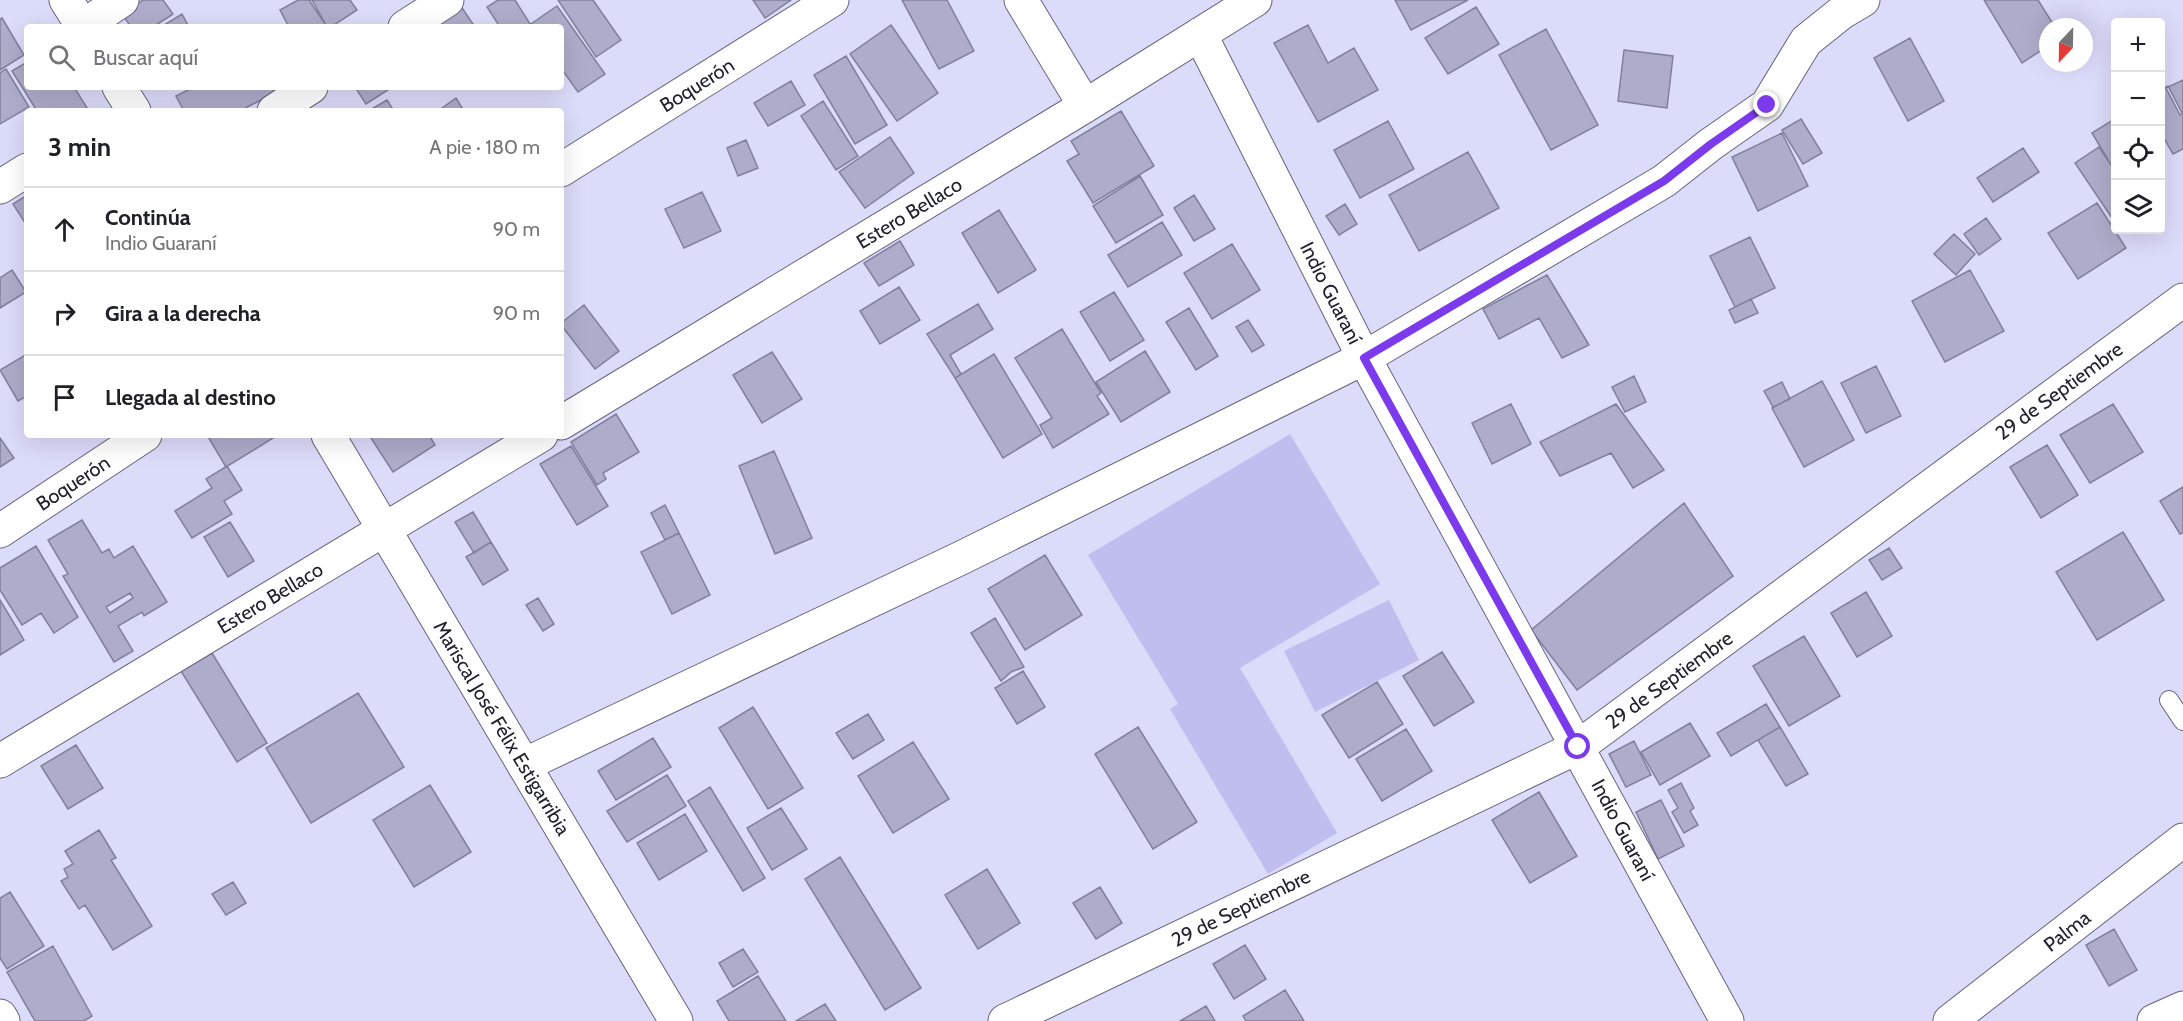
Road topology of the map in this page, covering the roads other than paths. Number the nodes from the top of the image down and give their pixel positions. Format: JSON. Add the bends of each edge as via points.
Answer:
{"nodes":[{"id":1,"x":66,"y":0,"type":"edge"},
{"id":2,"x":122,"y":0,"type":"edge"},
{"id":3,"x":447,"y":0,"type":"edge"},
{"id":4,"x":832,"y":0,"type":"edge"},
{"id":5,"x":1020,"y":0,"type":"edge"},
{"id":6,"x":1255,"y":0,"type":"edge"},
{"id":7,"x":1863,"y":0,"type":"edge"},
{"id":8,"x":81,"y":24,"type":"edge"},
{"id":9,"x":87,"y":24,"type":"edge"},
{"id":10,"x":410,"y":24,"type":"edge"},
{"id":11,"x":1200,"y":34,"type":"junction"},
{"id":12,"x":306,"y":90,"type":"edge"},
{"id":13,"x":1086,"y":106,"type":"junction"},
{"id":14,"x":279,"y":108,"type":"edge"},
{"id":15,"x":564,"y":168,"type":"edge"},
{"id":16,"x":24,"y":172,"type":"edge"},
{"id":17,"x":0,"y":187,"type":"edge"},
{"id":18,"x":2183,"y":300,"type":"edge"},
{"id":19,"x":1364,"y":358,"type":"junction"},
{"id":20,"x":564,"y":421,"type":"edge"},
{"id":21,"x":141,"y":438,"type":"edge"},
{"id":22,"x":330,"y":438,"type":"edge"},
{"id":23,"x":536,"y":438,"type":"edge"},
{"id":24,"x":384,"y":530,"type":"junction"},
{"id":25,"x":0,"y":531,"type":"edge"},
{"id":26,"x":2169,"y":700,"type":"dead end"},
{"id":27,"x":2183,"y":722,"type":"edge"},
{"id":28,"x":1578,"y":747,"type":"junction"},
{"id":29,"x":0,"y":761,"type":"edge"},
{"id":30,"x":524,"y":765,"type":"junction"},
{"id":31,"x":2183,"y":840,"type":"edge"},
{"id":32,"x":2183,"y":1008,"type":"edge"},
{"id":33,"x":0,"y":1016,"type":"edge"},
{"id":34,"x":3,"y":1021,"type":"edge"},
{"id":35,"x":676,"y":1021,"type":"edge"},
{"id":36,"x":1005,"y":1021,"type":"edge"},
{"id":37,"x":1727,"y":1021,"type":"edge"},
{"id":38,"x":1950,"y":1021,"type":"edge"},
{"id":39,"x":2154,"y":1021,"type":"edge"}],
"edges":[{"from":1,"to":8,"type":"street"},
{"from":2,"to":9,"type":"street"},
{"from":3,"to":10,"type":"street"},
{"from":4,"to":15,"type":"street","name":"Boquerón"},
{"from":5,"to":13,"type":"street"},
{"from":6,"to":11,"type":"street","name":"Estero Bellaco"},
{"from":7,"to":19,"type":"street","via":[[1806,41],[1767,105],[1664,181]]},
{"from":11,"to":13,"type":"street","name":"Estero Bellaco"},
{"from":11,"to":19,"type":"street","name":"Indio Guaraní"},
{"from":12,"to":14,"type":"street"},
{"from":13,"to":20,"type":"street","name":"Estero Bellaco"},
{"from":16,"to":17,"type":"street"},
{"from":18,"to":28,"type":"street","name":"29 de Septiembre"},
{"from":19,"to":28,"type":"street","name":"Indio Guaraní"},
{"from":19,"to":30,"type":"street","via":[[961,558]]},
{"from":21,"to":25,"type":"street","name":"Boquerón"},
{"from":22,"to":24,"type":"street","name":"Mariscal José Félix Estigarribia"},
{"from":23,"to":24,"type":"street","name":"Estero Bellaco"},
{"from":24,"to":29,"type":"street","name":"Estero Bellaco"},
{"from":24,"to":30,"type":"street","name":"Mariscal José Félix Estigarribia"},
{"from":26,"to":27,"type":"lane"},
{"from":28,"to":36,"type":"street","name":"29 de Septiembre"},
{"from":28,"to":37,"type":"street","name":"Indio Guaraní"},
{"from":30,"to":35,"type":"street","name":"Mariscal José Félix Estigarribia"},
{"from":31,"to":38,"type":"street","name":"Palma"},
{"from":32,"to":39,"type":"street"},
{"from":33,"to":34,"type":"street"}]}
